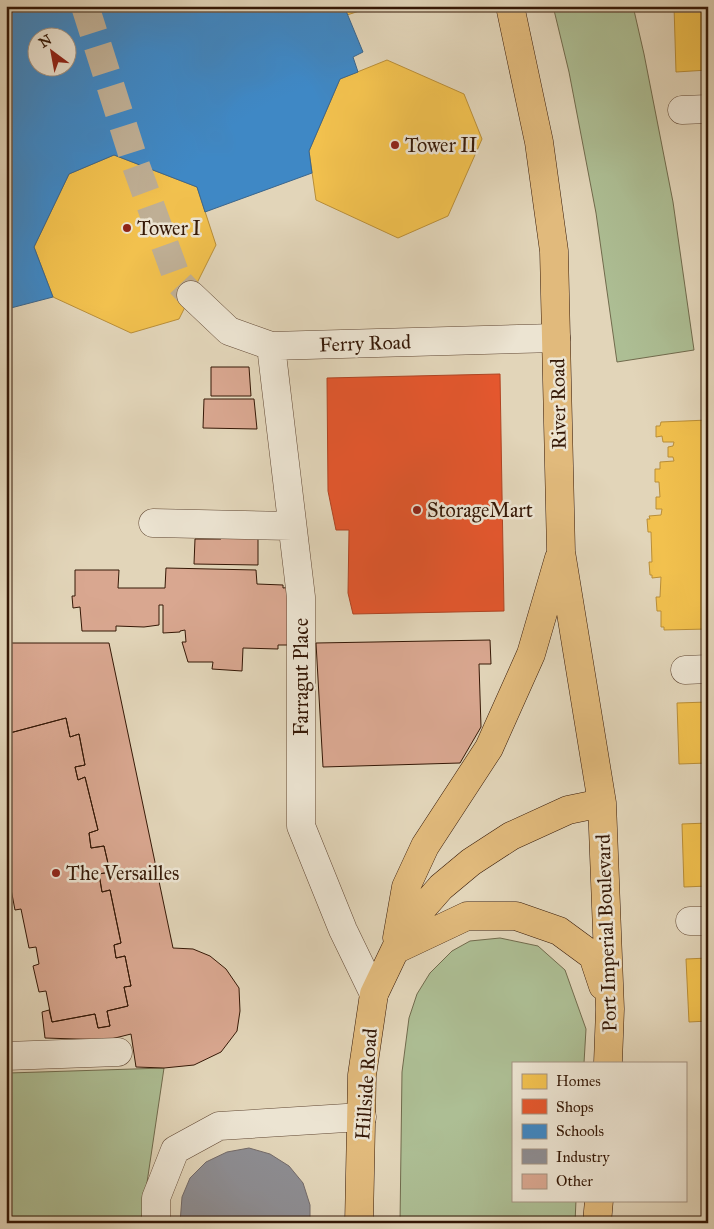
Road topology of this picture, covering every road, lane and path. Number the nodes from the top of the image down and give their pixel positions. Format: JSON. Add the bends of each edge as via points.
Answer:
{"nodes":[{"id":1,"x":510,"y":6,"type":"edge"},
{"id":2,"x":191,"y":295,"type":"tunnel mouth"},
{"id":3,"x":556,"y":338,"type":"junction"},
{"id":4,"x":271,"y":346,"type":"junction"},
{"id":5,"x":152,"y":523,"type":"dead end"},
{"id":6,"x":292,"y":526,"type":"junction"},
{"id":7,"x":561,"y":552,"type":"junction"},
{"id":8,"x":602,"y":803,"type":"junction"},
{"id":9,"x":394,"y":950,"type":"junction"},
{"id":10,"x":374,"y":994,"type":"junction"},
{"id":11,"x":610,"y":1009,"type":"junction"},
{"id":12,"x":118,"y":1052,"type":"dead end"},
{"id":13,"x":6,"y":1056,"type":"edge"},
{"id":14,"x":608,"y":1062,"type":"edge"},
{"id":15,"x":362,"y":1117,"type":"junction"},
{"id":16,"x":599,"y":1202,"type":"edge"},
{"id":17,"x":156,"y":1223,"type":"edge"},
{"id":18,"x":358,"y":1223,"type":"edge"},
{"id":19,"x":597,"y":1223,"type":"edge"}],
"edges":[{"from":1,"to":3,"type":"main road","name":"River Road","via":[[542,162],[554,251]]},
{"from":2,"to":4,"type":"street","name":"Ferry Road","via":[[229,331]]},
{"from":3,"to":4,"type":"street","name":"Ferry Road"},
{"from":3,"to":7,"type":"main road","name":"River Road"},
{"from":4,"to":6,"type":"street","name":"Farragut Place"},
{"from":5,"to":6,"type":"street"},
{"from":6,"to":10,"type":"street","name":"Farragut Place","via":[[300,597],[301,826],[343,930]]},
{"from":7,"to":8,"type":"main road","name":"River Road"},
{"from":7,"to":9,"type":"main road","via":[[531,654],[489,748],[425,846],[406,887]]},
{"from":8,"to":9,"type":"main road","via":[[568,810],[512,836],[471,862],[440,887],[412,920]]},
{"from":8,"to":11,"type":"main road","name":"Port Imperial Boulevard"},
{"from":9,"to":10,"type":"main road","name":"Hillside Road"},
{"from":9,"to":11,"type":"main road","via":[[467,916],[516,916],[559,931],[593,956]]},
{"from":10,"to":15,"type":"main road","name":"Hillside Road","via":[[362,1076]]},
{"from":11,"to":14,"type":"main road","name":"Port Imperial Boulevard"},
{"from":12,"to":13,"type":"street"},
{"from":15,"to":17,"type":"street","via":[[219,1126],[174,1150],[156,1198]]},
{"from":15,"to":18,"type":"main road","name":"Hillside Road"},
{"from":16,"to":19,"type":"main road"}]}
